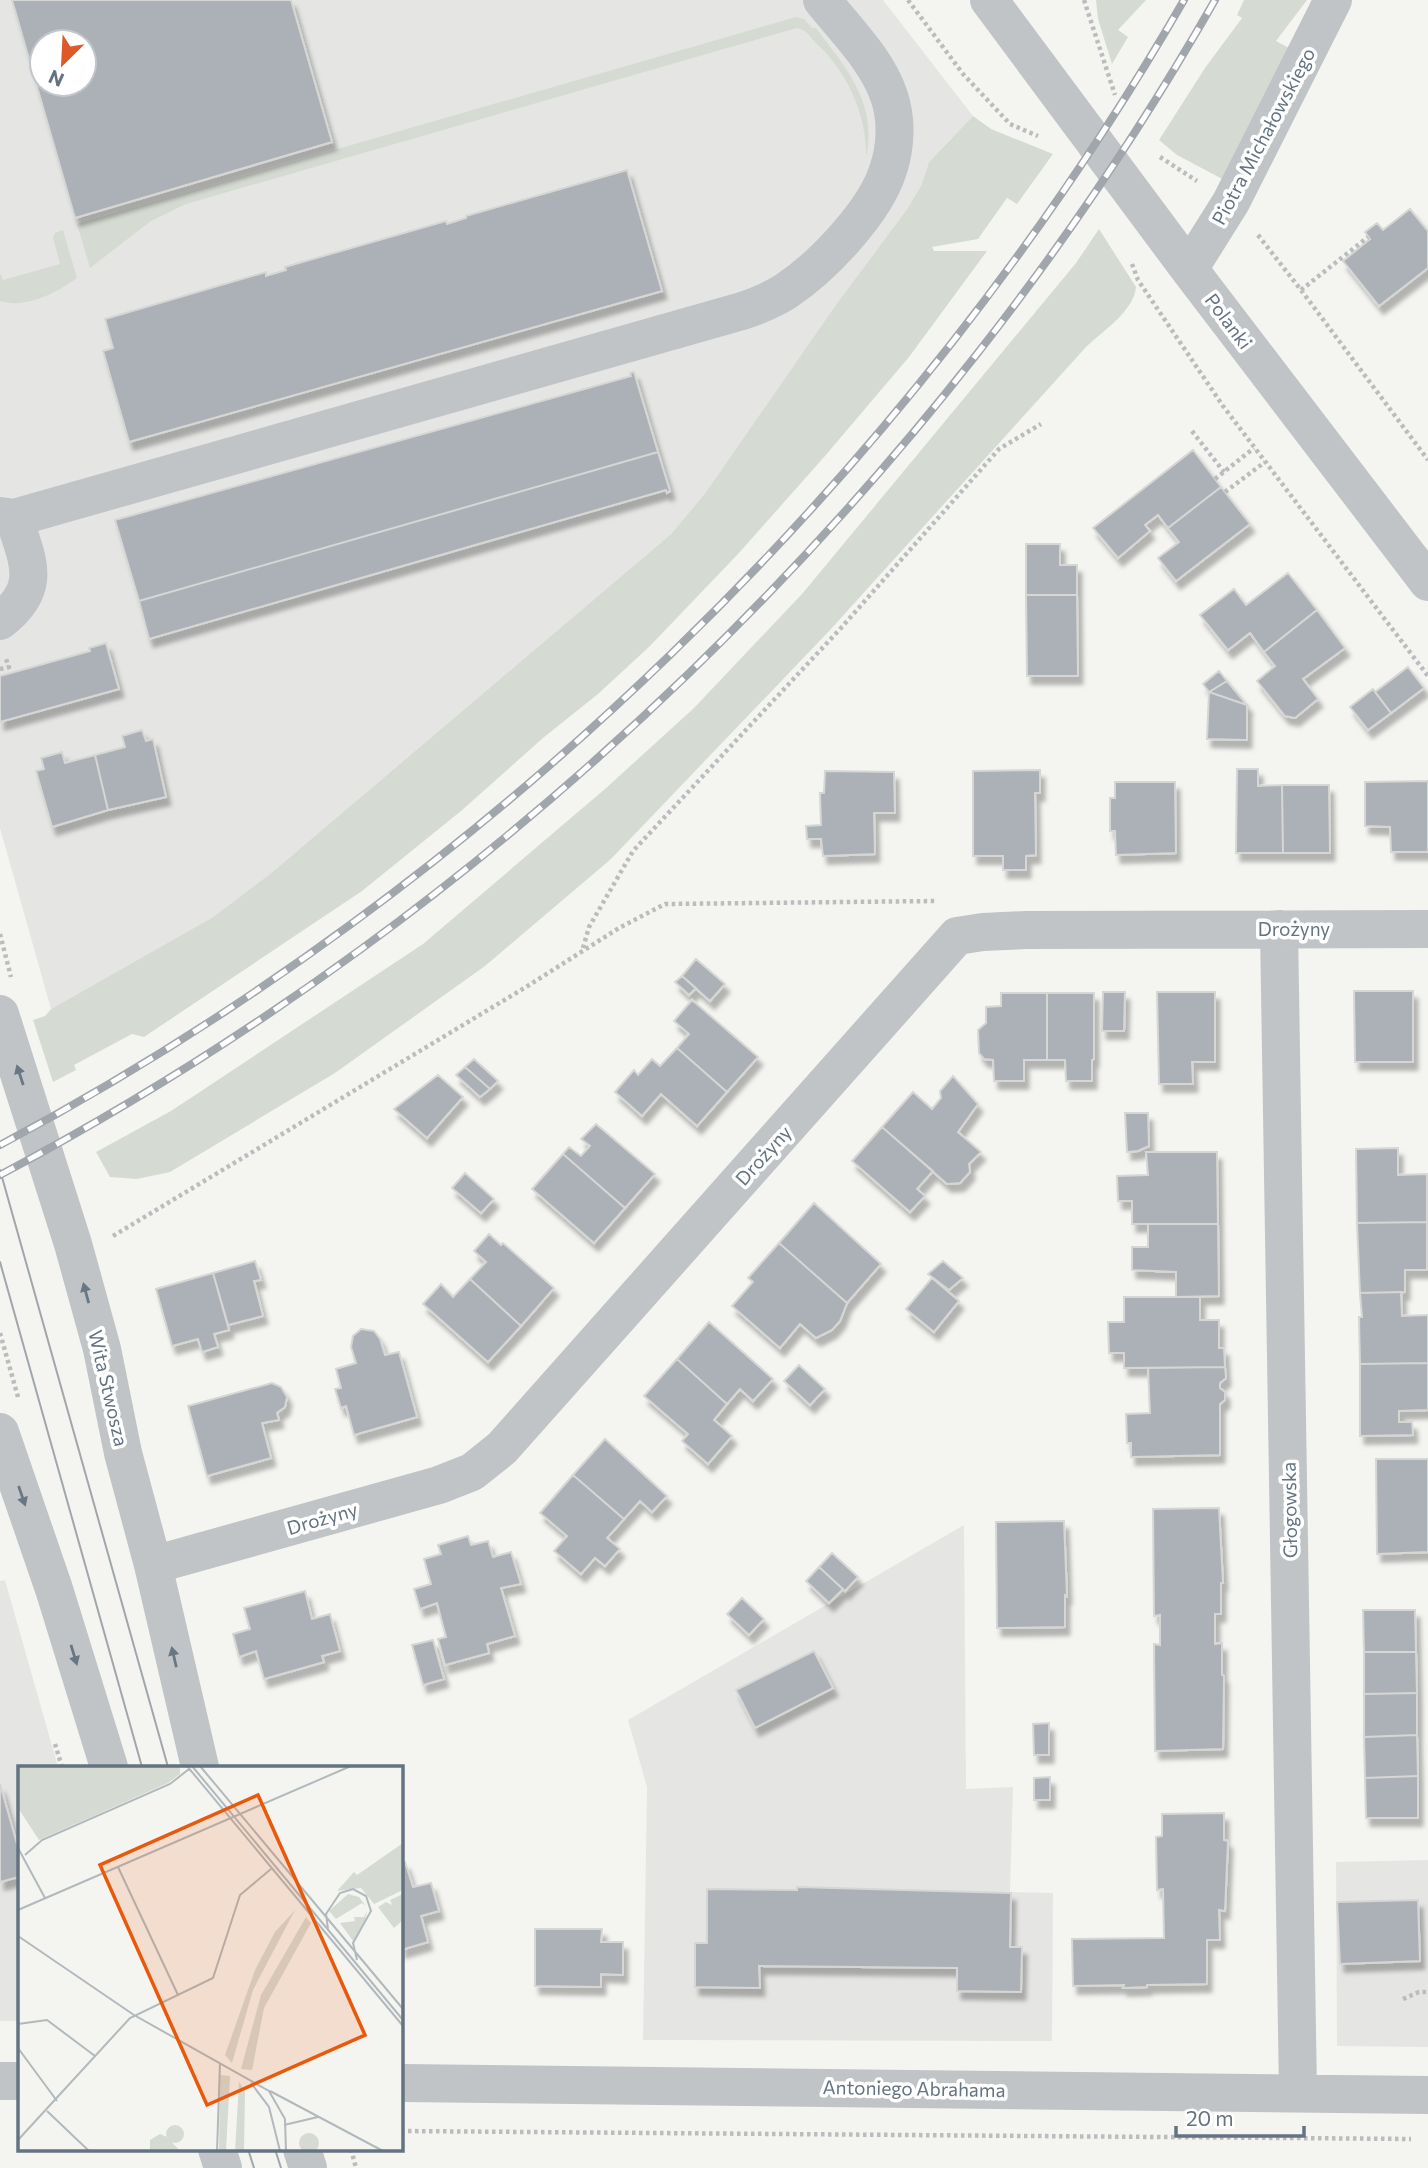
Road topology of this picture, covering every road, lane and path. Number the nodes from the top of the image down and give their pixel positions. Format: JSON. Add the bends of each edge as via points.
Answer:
{"nodes":[{"id":1,"x":821,"y":0,"type":"edge"},
{"id":2,"x":908,"y":0,"type":"edge"},
{"id":3,"x":989,"y":0,"type":"edge"},
{"id":4,"x":1017,"y":0,"type":"edge"},
{"id":5,"x":1334,"y":0,"type":"edge"},
{"id":6,"x":1032,"y":58,"type":"junction"},
{"id":7,"x":1044,"y":139,"type":"dead end"},
{"id":8,"x":1368,"y":237,"type":"dead end"},
{"id":9,"x":1130,"y":258,"type":"dead end"},
{"id":10,"x":1189,"y":269,"type":"junction"},
{"id":11,"x":1301,"y":290,"type":"dead end"},
{"id":12,"x":1041,"y":424,"type":"dead end"},
{"id":13,"x":1192,"y":431,"type":"dead end"},
{"id":14,"x":1254,"y":448,"type":"junction"},
{"id":15,"x":1265,"y":462,"type":"junction"},
{"id":16,"x":1224,"y":472,"type":"junction"},
{"id":17,"x":1215,"y":479,"type":"dead end"},
{"id":18,"x":1225,"y":492,"type":"dead end"},
{"id":19,"x":7,"y":517,"type":"edge"},
{"id":20,"x":1428,"y":582,"type":"edge"},
{"id":21,"x":0,"y":621,"type":"edge"},
{"id":22,"x":9,"y":667,"type":"dead end"},
{"id":23,"x":0,"y":669,"type":"edge"},
{"id":24,"x":1428,"y":676,"type":"edge"},
{"id":25,"x":942,"y":901,"type":"dead end"},
{"id":26,"x":1279,"y":929,"type":"junction"},
{"id":27,"x":1428,"y":929,"type":"edge"},
{"id":28,"x":583,"y":949,"type":"junction"},
{"id":29,"x":0,"y":1014,"type":"edge"},
{"id":30,"x":106,"y":1240,"type":"dead end"},
{"id":31,"x":0,"y":1333,"type":"edge"},
{"id":32,"x":10,"y":1419,"type":"edge"},
{"id":33,"x":153,"y":1565,"type":"junction"},
{"id":34,"x":109,"y":1766,"type":"edge"},
{"id":35,"x":200,"y":1766,"type":"edge"},
{"id":36,"x":1428,"y":1992,"type":"edge"},
{"id":37,"x":1403,"y":1999,"type":"dead end"},
{"id":38,"x":0,"y":2081,"type":"edge"},
{"id":39,"x":18,"y":2081,"type":"edge"},
{"id":40,"x":402,"y":2083,"type":"edge"},
{"id":41,"x":1298,"y":2092,"type":"junction"},
{"id":42,"x":1428,"y":2095,"type":"edge"},
{"id":43,"x":402,"y":2131,"type":"edge"},
{"id":44,"x":1415,"y":2140,"type":"dead end"},
{"id":45,"x":217,"y":2150,"type":"edge"},
{"id":46,"x":302,"y":2150,"type":"edge"},
{"id":47,"x":351,"y":2150,"type":"edge"},
{"id":48,"x":223,"y":2168,"type":"edge"},
{"id":49,"x":308,"y":2168,"type":"edge"},
{"id":50,"x":356,"y":2168,"type":"edge"}],
"edges":[{"from":1,"to":19,"type":"street","via":[[881,79],[890,98],[893,147],[886,177],[868,208],[830,253],[786,290],[742,311]]},
{"from":2,"to":7,"type":"path","via":[[963,74],[1010,124]]},
{"from":3,"to":6,"type":"street","name":"Polanki"},
{"from":4,"to":6,"type":"street"},
{"from":5,"to":10,"type":"street","name":"Piotra Michałowskiego","via":[[1231,202]]},
{"from":6,"to":10,"type":"street","name":"Polanki"},
{"from":8,"to":11,"type":"path"},
{"from":9,"to":14,"type":"path","via":[[1138,281]]},
{"from":10,"to":20,"type":"street","name":"Polanki"},
{"from":12,"to":28,"type":"path","via":[[999,449],[841,628],[633,851],[589,928]]},
{"from":13,"to":16,"type":"path"},
{"from":14,"to":15,"type":"path"},
{"from":14,"to":16,"type":"path"},
{"from":15,"to":18,"type":"path"},
{"from":15,"to":24,"type":"path"},
{"from":16,"to":17,"type":"path"},
{"from":19,"to":21,"type":"street","via":[[26,558],[29,580],[21,599]]},
{"from":22,"to":23,"type":"path"},
{"from":25,"to":28,"type":"path","via":[[665,904]]},
{"from":26,"to":27,"type":"street","name":"Drożyny"},
{"from":26,"to":33,"type":"street","name":"Drożyny","via":[[1026,930],[957,936],[502,1448],[472,1472]]},
{"from":26,"to":41,"type":"street","name":"Głogowska"},
{"from":28,"to":30,"type":"path"},
{"from":33,"to":29,"type":"street","name":"Wita Stwosza","one_way":true,"via":[[73,1244]]},
{"from":31,"to":32,"type":"path"},
{"from":32,"to":34,"type":"street","one_way":true,"via":[[54,1589]]},
{"from":35,"to":33,"type":"street","name":"Wita Stwosza","one_way":true},
{"from":36,"to":37,"type":"path"},
{"from":38,"to":39,"type":"street"},
{"from":40,"to":41,"type":"street","name":"Antoniego Abrahama"},
{"from":41,"to":42,"type":"street","name":"Antoniego Abrahama"},
{"from":43,"to":44,"type":"path"},
{"from":45,"to":48,"type":"street"},
{"from":46,"to":49,"type":"street"},
{"from":47,"to":50,"type":"path"}]}
